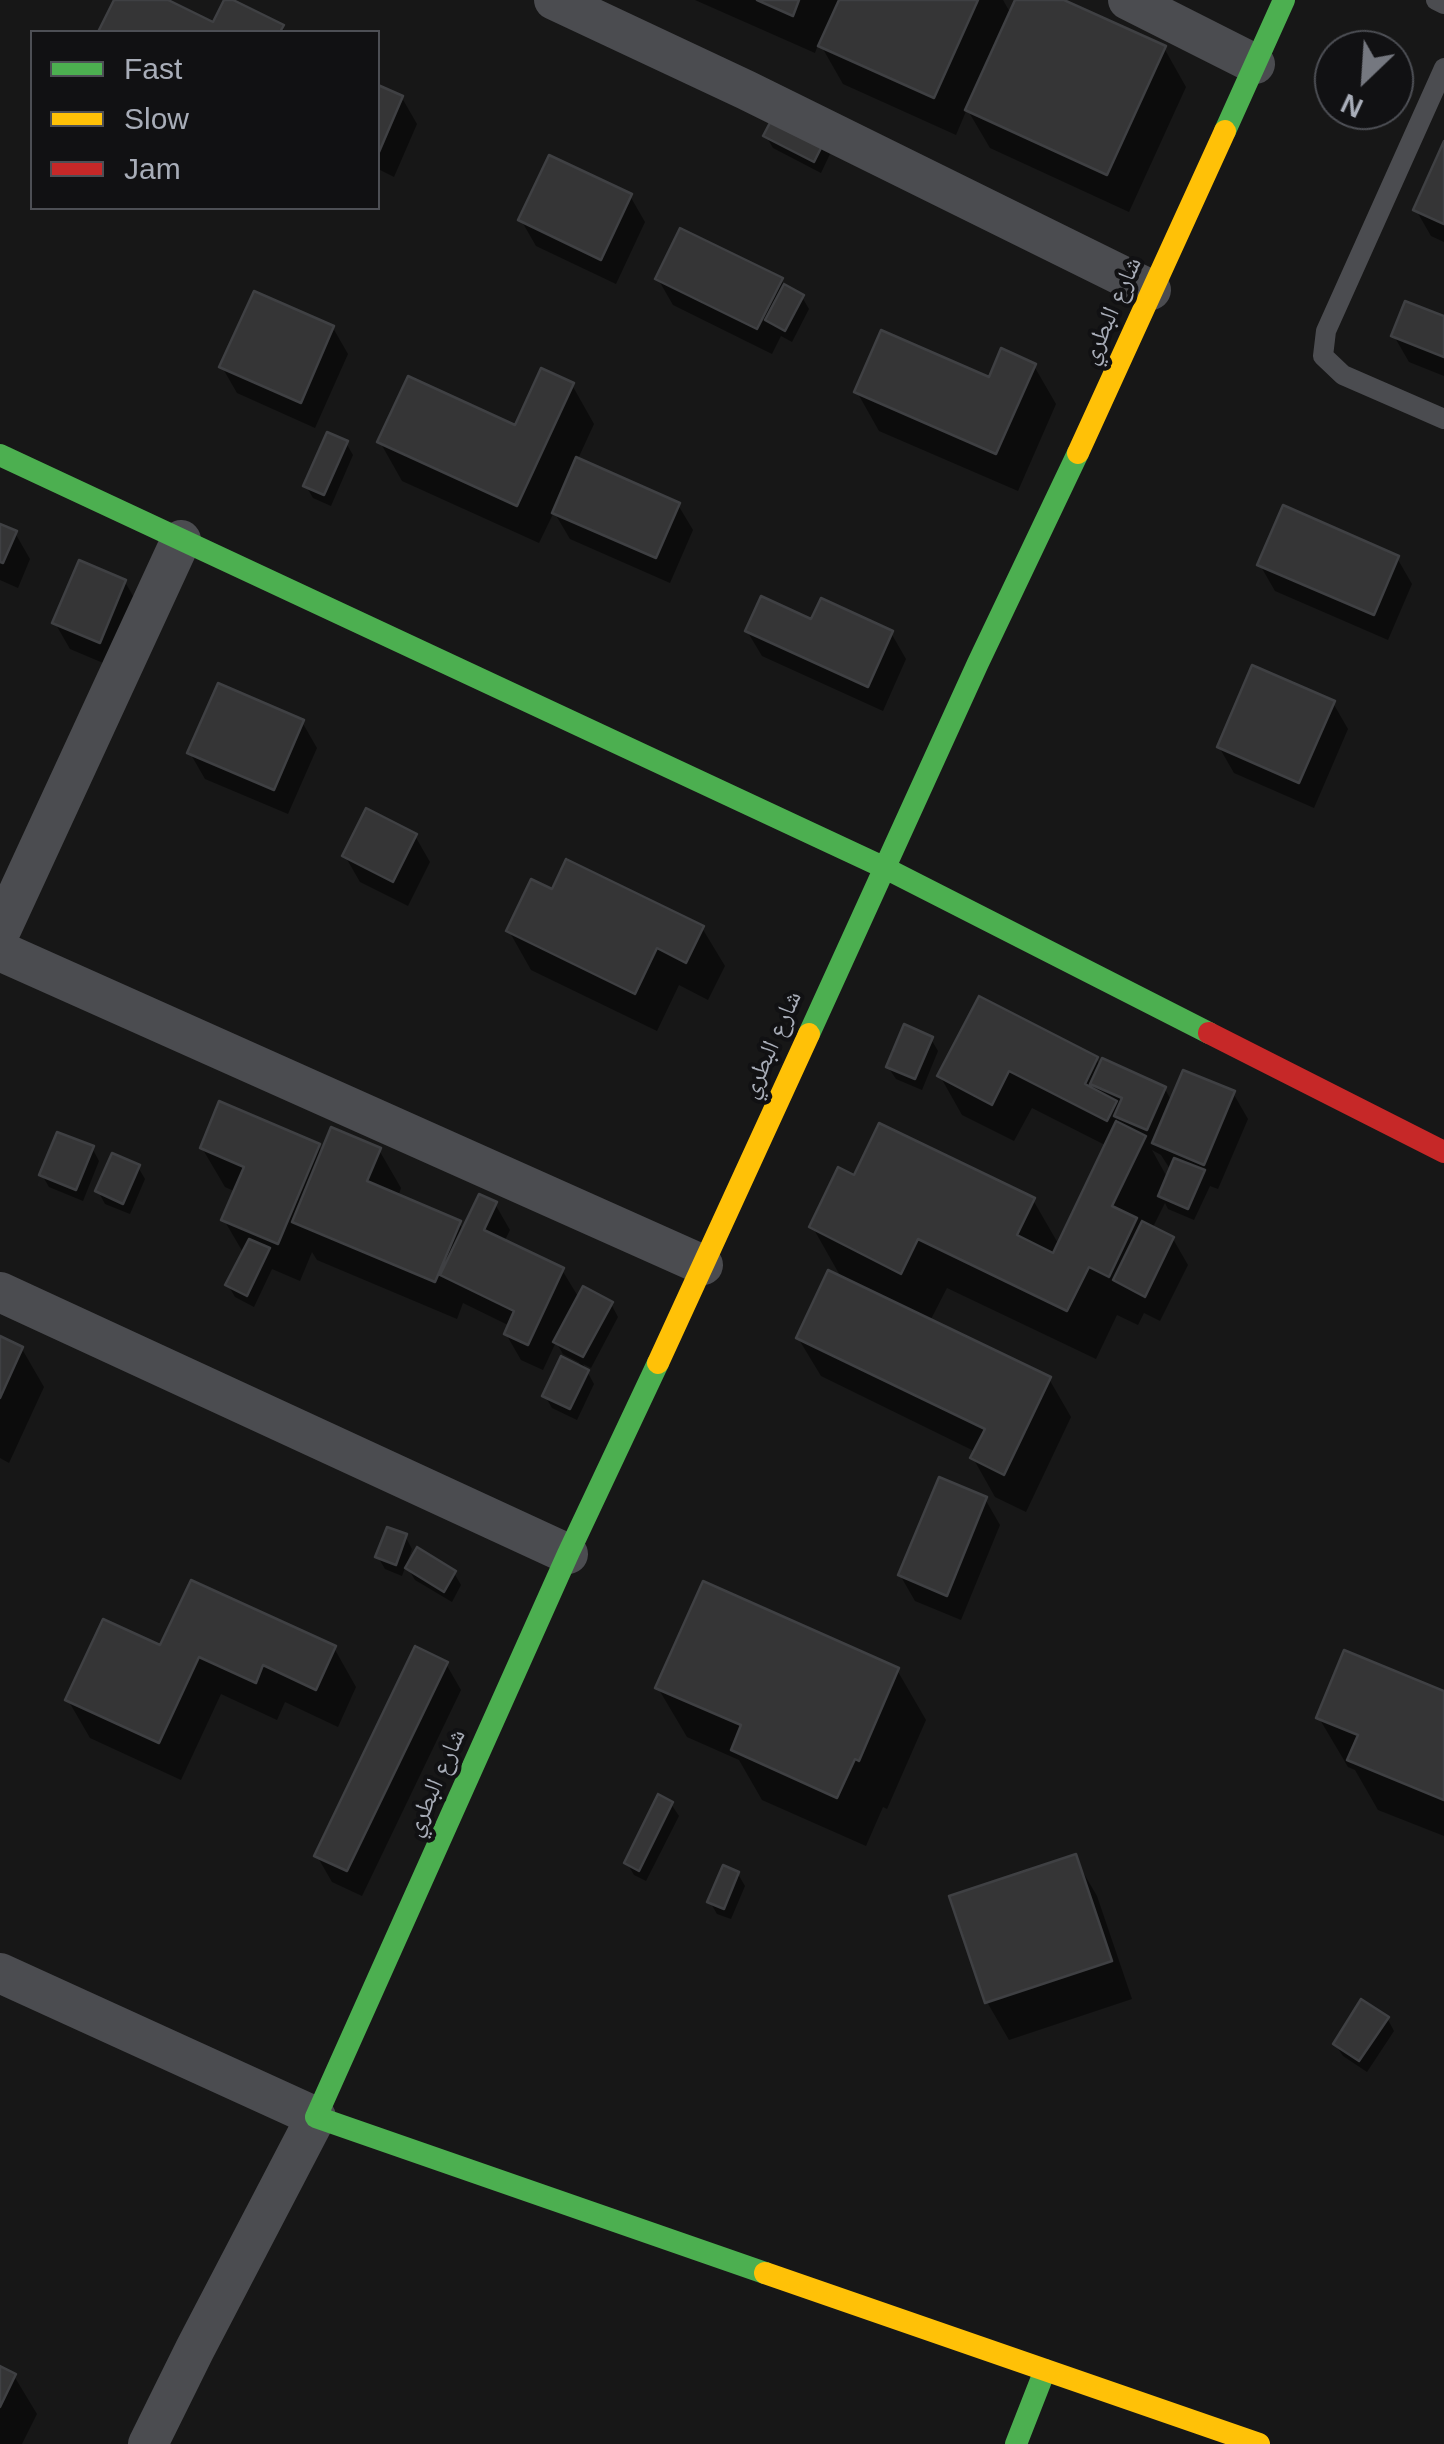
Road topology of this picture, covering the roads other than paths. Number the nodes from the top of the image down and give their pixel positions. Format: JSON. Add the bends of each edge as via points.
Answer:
{"nodes":[{"id":1,"x":554,"y":0,"type":"edge"},
{"id":2,"x":1128,"y":0,"type":"edge"},
{"id":3,"x":1284,"y":0,"type":"edge"},
{"id":4,"x":1436,"y":0,"type":"edge"},
{"id":5,"x":1444,"y":4,"type":"edge"},
{"id":6,"x":1255,"y":64,"type":"junction"},
{"id":7,"x":1444,"y":68,"type":"edge"},
{"id":8,"x":1152,"y":290,"type":"junction"},
{"id":9,"x":1444,"y":420,"type":"edge"},
{"id":10,"x":0,"y":455,"type":"edge"},
{"id":11,"x":182,"y":540,"type":"junction"},
{"id":12,"x":883,"y":867,"type":"junction"},
{"id":13,"x":0,"y":932,"type":"edge"},
{"id":14,"x":0,"y":952,"type":"edge"},
{"id":15,"x":1444,"y":1152,"type":"edge"},
{"id":16,"x":702,"y":1264,"type":"junction"},
{"id":17,"x":0,"y":1292,"type":"edge"},
{"id":18,"x":568,"y":1554,"type":"junction"},
{"id":19,"x":0,"y":1973,"type":"edge"},
{"id":20,"x":316,"y":2116,"type":"junction"},
{"id":21,"x":1046,"y":2370,"type":"junction"},
{"id":22,"x":148,"y":2444,"type":"edge"},
{"id":23,"x":1016,"y":2444,"type":"edge"},
{"id":24,"x":1259,"y":2444,"type":"edge"}],
"edges":[{"from":1,"to":8,"type":"street"},
{"from":2,"to":6,"type":"street"},
{"from":3,"to":6,"type":"main road","name":"شارع البطري"},
{"from":4,"to":5,"type":"lane"},
{"from":6,"to":8,"type":"main road","name":"شارع البطري"},
{"from":7,"to":9,"type":"lane","via":[[1326,331],[1323,356],[1342,375]]},
{"from":8,"to":12,"type":"main road","name":"شارع البطري"},
{"from":10,"to":11,"type":"main road"},
{"from":11,"to":12,"type":"main road"},
{"from":11,"to":13,"type":"street"},
{"from":12,"to":15,"type":"main road"},
{"from":12,"to":16,"type":"main road","name":"شارع البطري"},
{"from":14,"to":16,"type":"street"},
{"from":16,"to":18,"type":"main road","name":"شارع البطري"},
{"from":17,"to":18,"type":"street"},
{"from":18,"to":20,"type":"main road","name":"شارع البطري"},
{"from":19,"to":20,"type":"street"},
{"from":20,"to":21,"type":"main road"},
{"from":20,"to":22,"type":"street"},
{"from":21,"to":23,"type":"main road"},
{"from":21,"to":24,"type":"main road"}]}
